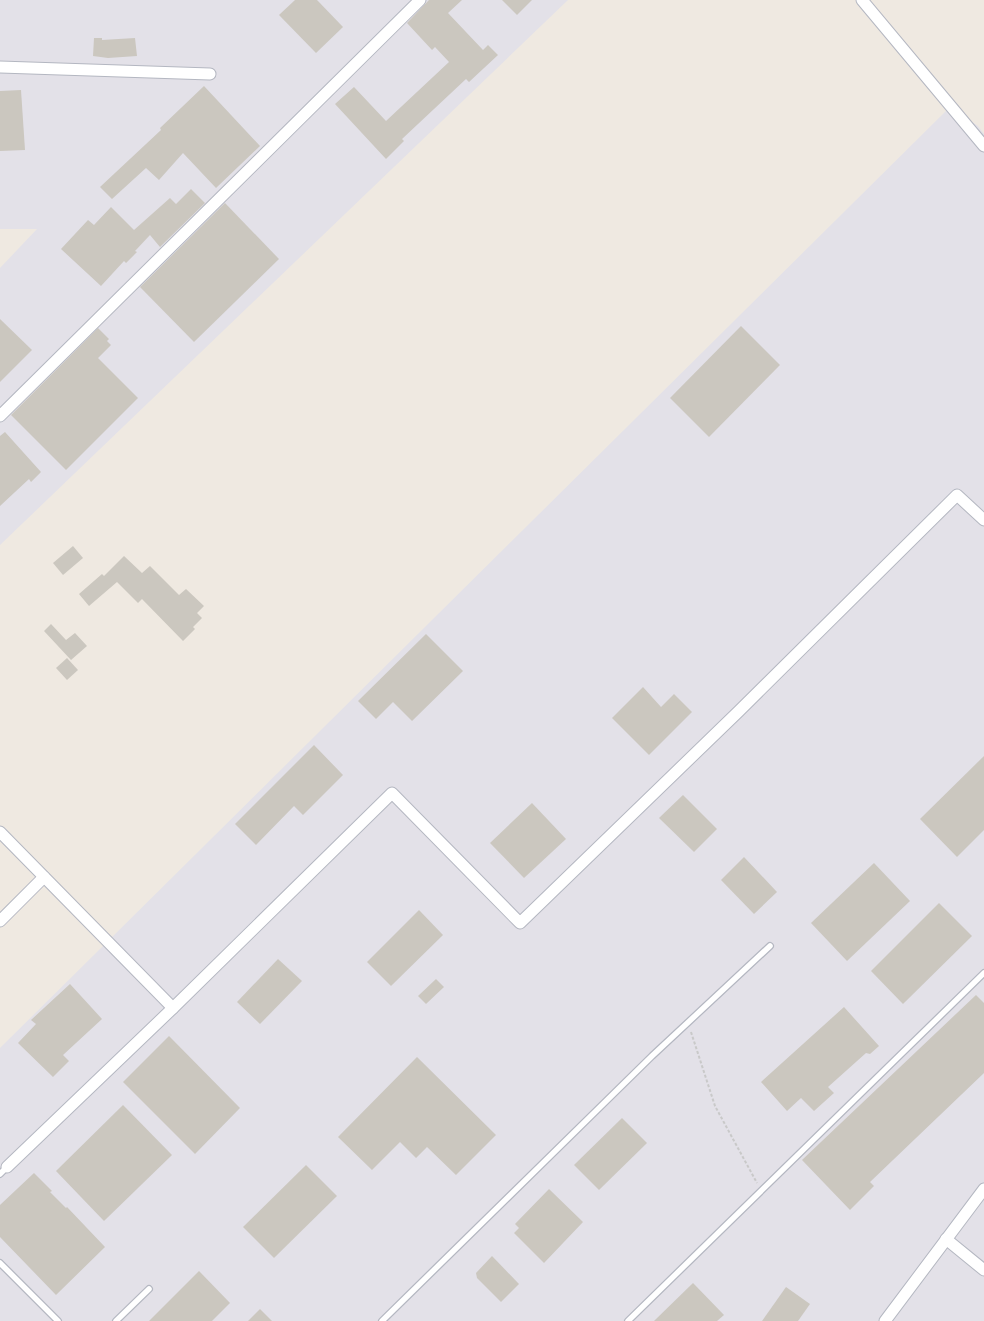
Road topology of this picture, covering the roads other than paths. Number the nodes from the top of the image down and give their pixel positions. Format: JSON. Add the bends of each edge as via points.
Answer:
{"nodes":[{"id":1,"x":420,"y":0,"type":"edge"},
{"id":2,"x":862,"y":0,"type":"edge"},
{"id":3,"x":0,"y":67,"type":"edge"},
{"id":4,"x":210,"y":74,"type":"dead end"},
{"id":5,"x":984,"y":146,"type":"edge"},
{"id":6,"x":0,"y":416,"type":"edge"},
{"id":7,"x":984,"y":520,"type":"edge"},
{"id":8,"x":0,"y":832,"type":"edge"},
{"id":9,"x":44,"y":877,"type":"junction"},
{"id":10,"x":0,"y":921,"type":"edge"},
{"id":11,"x":770,"y":946,"type":"dead end"},
{"id":12,"x":984,"y":972,"type":"edge"},
{"id":13,"x":173,"y":1008,"type":"junction"},
{"id":14,"x":3,"y":1171,"type":"edge"},
{"id":15,"x":984,"y":1189,"type":"edge"},
{"id":16,"x":946,"y":1239,"type":"junction"},
{"id":17,"x":0,"y":1263,"type":"edge"},
{"id":18,"x":984,"y":1270,"type":"edge"},
{"id":19,"x":149,"y":1289,"type":"dead end"},
{"id":20,"x":58,"y":1321,"type":"edge"},
{"id":21,"x":116,"y":1321,"type":"edge"},
{"id":22,"x":382,"y":1321,"type":"edge"},
{"id":23,"x":628,"y":1321,"type":"edge"},
{"id":24,"x":885,"y":1321,"type":"edge"}],
"edges":[{"from":1,"to":6,"type":"street"},
{"from":2,"to":5,"type":"street"},
{"from":3,"to":4,"type":"street"},
{"from":7,"to":13,"type":"street","via":[[957,495],[739,711],[520,922],[392,793]]},
{"from":8,"to":9,"type":"street"},
{"from":9,"to":10,"type":"street"},
{"from":9,"to":13,"type":"street"},
{"from":11,"to":22,"type":"lane","via":[[652,1056]]},
{"from":12,"to":23,"type":"lane"},
{"from":13,"to":14,"type":"street"},
{"from":15,"to":16,"type":"street"},
{"from":16,"to":18,"type":"street"},
{"from":16,"to":24,"type":"street"},
{"from":17,"to":20,"type":"lane"},
{"from":19,"to":21,"type":"lane"}]}
